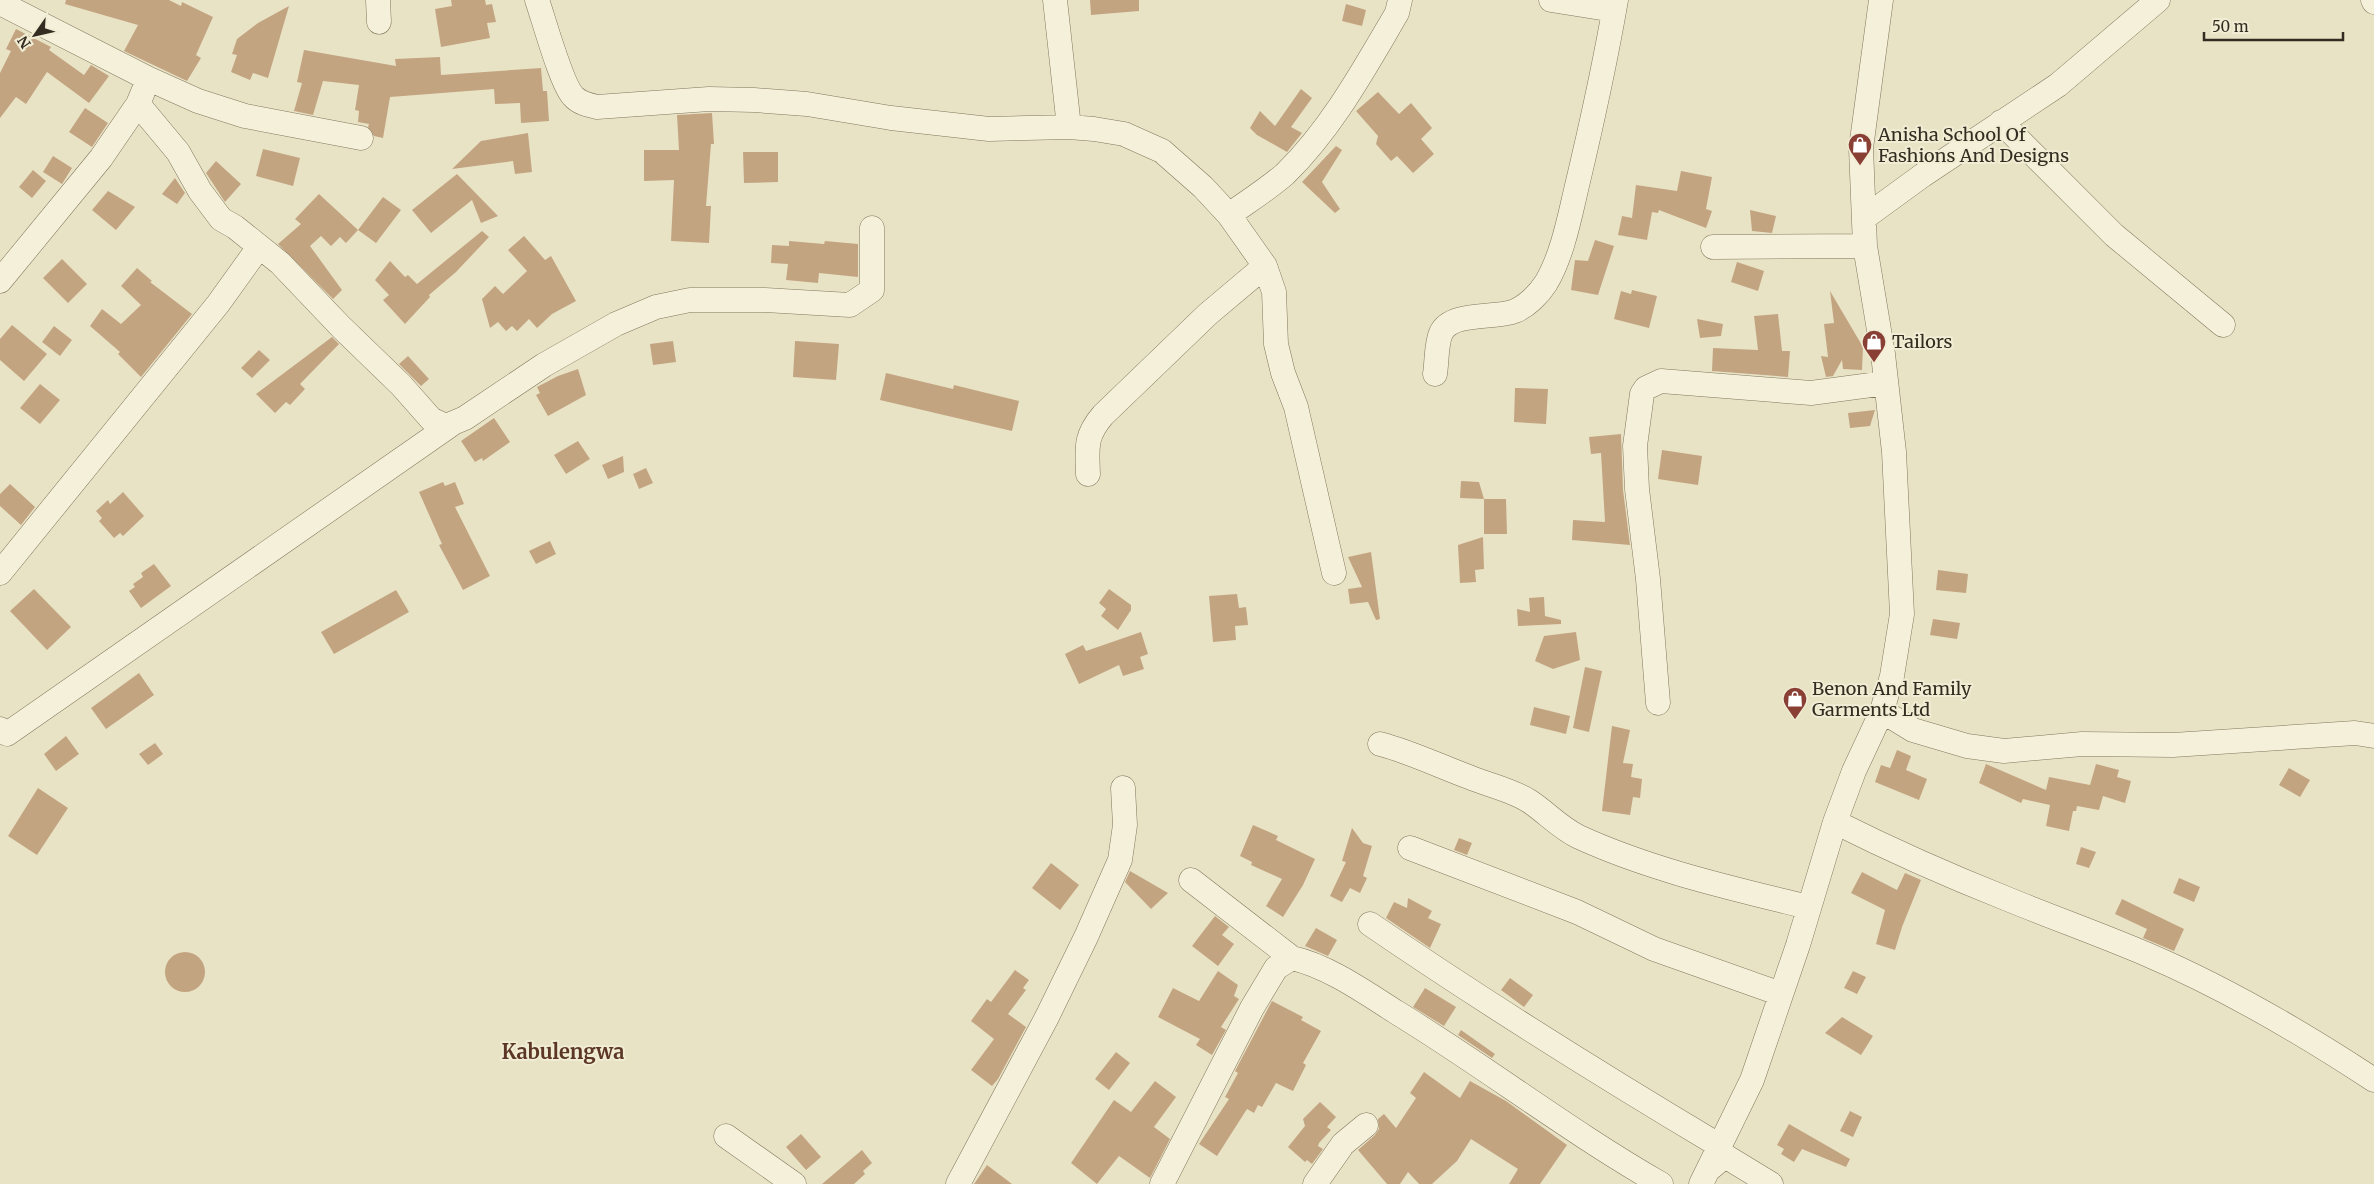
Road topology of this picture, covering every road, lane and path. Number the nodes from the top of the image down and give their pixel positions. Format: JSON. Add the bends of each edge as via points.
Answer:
{"nodes":[{"id":1,"x":537,"y":0,"type":"edge"},
{"id":2,"x":1055,"y":0,"type":"edge"},
{"id":3,"x":1400,"y":0,"type":"edge"},
{"id":4,"x":1551,"y":0,"type":"edge"},
{"id":5,"x":1881,"y":0,"type":"edge"},
{"id":6,"x":2158,"y":0,"type":"edge"},
{"id":7,"x":0,"y":3,"type":"edge"},
{"id":8,"x":1615,"y":5,"type":"edge"},
{"id":9,"x":148,"y":79,"type":"junction"},
{"id":10,"x":138,"y":104,"type":"junction"},
{"id":11,"x":2001,"y":122,"type":"junction"},
{"id":12,"x":1069,"y":127,"type":"junction"},
{"id":13,"x":361,"y":138,"type":"dead end"},
{"id":14,"x":1229,"y":215,"type":"junction"},
{"id":15,"x":1864,"y":218,"type":"junction"},
{"id":16,"x":872,"y":228,"type":"dead end"},
{"id":17,"x":1865,"y":246,"type":"junction"},
{"id":18,"x":259,"y":247,"type":"junction"},
{"id":19,"x":1713,"y":247,"type":"dead end"},
{"id":20,"x":1265,"y":266,"type":"junction"},
{"id":21,"x":0,"y":281,"type":"edge"},
{"id":22,"x":2223,"y":325,"type":"dead end"},
{"id":23,"x":1435,"y":374,"type":"dead end"},
{"id":24,"x":1886,"y":384,"type":"junction"},
{"id":25,"x":452,"y":424,"type":"junction"},
{"id":26,"x":1088,"y":474,"type":"dead end"},
{"id":27,"x":0,"y":573,"type":"edge"},
{"id":28,"x":1334,"y":573,"type":"dead end"},
{"id":29,"x":1658,"y":703,"type":"dead end"},
{"id":30,"x":1882,"y":711,"type":"junction"},
{"id":31,"x":0,"y":729,"type":"edge"},
{"id":32,"x":2374,"y":736,"type":"edge"},
{"id":33,"x":1380,"y":744,"type":"dead end"},
{"id":34,"x":1124,"y":788,"type":"dead end"},
{"id":35,"x":1835,"y":822,"type":"junction"},
{"id":36,"x":1410,"y":848,"type":"dead end"},
{"id":37,"x":1191,"y":880,"type":"dead end"},
{"id":38,"x":1808,"y":906,"type":"junction"},
{"id":39,"x":1370,"y":924,"type":"dead end"},
{"id":40,"x":1292,"y":958,"type":"junction"},
{"id":41,"x":1781,"y":994,"type":"junction"},
{"id":42,"x":2374,"y":1080,"type":"edge"},
{"id":43,"x":1366,"y":1125,"type":"dead end"},
{"id":44,"x":726,"y":1136,"type":"dead end"},
{"id":45,"x":1720,"y":1146,"type":"junction"},
{"id":46,"x":1704,"y":1177,"type":"edge"},
{"id":47,"x":794,"y":1184,"type":"edge"},
{"id":48,"x":958,"y":1184,"type":"edge"},
{"id":49,"x":1162,"y":1184,"type":"edge"},
{"id":50,"x":1315,"y":1184,"type":"edge"},
{"id":51,"x":1661,"y":1184,"type":"edge"},
{"id":52,"x":1771,"y":1184,"type":"edge"}],
"edges":[{"from":1,"to":12,"type":"street","via":[[565,80],[572,95],[584,104],[597,107],[709,99],[754,100],[990,129]]},
{"from":2,"to":12,"type":"street"},
{"from":3,"to":14,"type":"street","via":[[1397,13],[1347,97],[1314,143],[1284,175]]},
{"from":4,"to":8,"type":"street"},
{"from":5,"to":15,"type":"street","via":[[1861,148]]},
{"from":6,"to":11,"type":"street","via":[[2058,84]]},
{"from":7,"to":9,"type":"street"},
{"from":8,"to":23,"type":"street","via":[[1594,115],[1568,223],[1552,271],[1545,285],[1514,311],[1460,320],[1445,327],[1441,333]]},
{"from":9,"to":10,"type":"street"},
{"from":9,"to":13,"type":"street","via":[[245,116]]},
{"from":10,"to":18,"type":"street","via":[[178,152],[221,220]]},
{"from":10,"to":21,"type":"street","via":[[101,158]]},
{"from":11,"to":15,"type":"street"},
{"from":11,"to":22,"type":"street","via":[[2114,235]]},
{"from":12,"to":14,"type":"street","via":[[1124,134],[1162,151]]},
{"from":14,"to":20,"type":"street"},
{"from":15,"to":17,"type":"street"},
{"from":16,"to":25,"type":"street","via":[[872,290],[850,305],[690,300],[656,307],[616,324],[552,360]]},
{"from":17,"to":19,"type":"street"},
{"from":17,"to":24,"type":"street"},
{"from":18,"to":25,"type":"street","via":[[280,263],[401,384],[431,419],[446,426]]},
{"from":18,"to":27,"type":"street","via":[[218,304]]},
{"from":20,"to":26,"type":"street","via":[[1208,314],[1102,415],[1087,442]]},
{"from":20,"to":28,"type":"street","via":[[1274,292],[1276,344],[1296,407]]},
{"from":24,"to":29,"type":"street","via":[[1811,393],[1661,381],[1646,388],[1642,394],[1635,446]]},
{"from":24,"to":30,"type":"street","via":[[1894,452],[1902,614],[1892,676]]},
{"from":25,"to":31,"type":"street","via":[[7,734]]},
{"from":30,"to":32,"type":"street","via":[[1913,730],[1967,746],[2004,751],[2082,744],[2173,745],[2355,733]]},
{"from":30,"to":35,"type":"street"},
{"from":33,"to":38,"type":"street","via":[[1406,751],[1528,800],[1578,836],[1630,856],[1709,882]]},
{"from":34,"to":48,"type":"street","via":[[1120,860],[1047,1017]]},
{"from":35,"to":38,"type":"street"},
{"from":35,"to":42,"type":"street","via":[[1954,877],[2146,954],[2255,1007]]},
{"from":36,"to":41,"type":"street","via":[[1577,912],[1654,949]]},
{"from":37,"to":40,"type":"street"},
{"from":38,"to":41,"type":"street"},
{"from":39,"to":45,"type":"street","via":[[1469,992]]},
{"from":40,"to":49,"type":"street","via":[[1276,968],[1252,1008]]},
{"from":40,"to":51,"type":"street","via":[[1306,961],[1366,993],[1623,1163]]},
{"from":41,"to":45,"type":"street","via":[[1752,1080]]},
{"from":43,"to":50,"type":"street","via":[[1343,1144]]},
{"from":44,"to":47,"type":"street"},
{"from":45,"to":46,"type":"street"},
{"from":46,"to":52,"type":"street","via":[[1725,1156]]}]}
